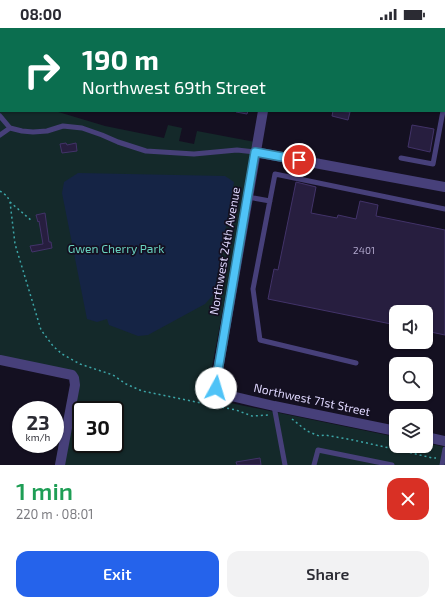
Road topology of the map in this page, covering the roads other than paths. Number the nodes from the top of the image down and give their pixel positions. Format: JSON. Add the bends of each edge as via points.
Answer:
{"nodes":[{"id":1,"x":263,"y":112,"type":"edge"},
{"id":2,"x":443,"y":112,"type":"edge"},
{"id":3,"x":0,"y":116,"type":"edge"},
{"id":4,"x":10,"y":128,"type":"junction"},
{"id":5,"x":0,"y":135,"type":"edge"},
{"id":6,"x":255,"y":152,"type":"junction"},
{"id":7,"x":401,"y":158,"type":"dead end"},
{"id":8,"x":445,"y":187,"type":"edge"},
{"id":9,"x":248,"y":197,"type":"junction"},
{"id":10,"x":270,"y":201,"type":"junction"},
{"id":11,"x":445,"y":209,"type":"edge"},
{"id":12,"x":0,"y":360,"type":"edge"},
{"id":13,"x":356,"y":363,"type":"dead end"},
{"id":14,"x":223,"y":394,"type":"joint"},
{"id":15,"x":275,"y":411,"type":"junction"},
{"id":16,"x":389,"y":430,"type":"edge"},
{"id":17,"x":433,"y":438,"type":"edge"},
{"id":18,"x":445,"y":441,"type":"edge"},
{"id":19,"x":445,"y":449,"type":"edge"},
{"id":20,"x":443,"y":462,"type":"edge"},
{"id":21,"x":60,"y":465,"type":"edge"},
{"id":22,"x":284,"y":465,"type":"edge"},
{"id":23,"x":314,"y":465,"type":"edge"},
{"id":24,"x":392,"y":465,"type":"edge"}],
"edges":[{"from":1,"to":6,"type":"street","name":"Northwest 24th Avenue"},
{"from":2,"to":7,"type":"lane","via":[[433,164]]},
{"from":3,"to":4,"type":"lane"},
{"from":4,"to":5,"type":"lane"},
{"from":4,"to":6,"type":"lane","via":[[33,132],[63,126],[82,128],[146,151],[194,154],[237,150]]},
{"from":6,"to":8,"type":"street"},
{"from":6,"to":9,"type":"street","name":"Northwest 24th Avenue"},
{"from":9,"to":10,"type":"lane"},
{"from":9,"to":14,"type":"street","name":"Northwest 24th Avenue","via":[[217,376],[216,388]]},
{"from":10,"to":11,"type":"lane","via":[[275,174]]},
{"from":10,"to":13,"type":"lane","via":[[253,289],[260,340]]},
{"from":12,"to":21,"type":"street","via":[[72,375],[74,378],[75,385]]},
{"from":14,"to":15,"type":"street","name":"Northwest 71st Street"},
{"from":15,"to":16,"type":"street","name":"Northwest 71st Street"},
{"from":15,"to":22,"type":"lane"},
{"from":17,"to":18,"type":"street"},
{"from":19,"to":20,"type":"lane"},
{"from":23,"to":24,"type":"lane","via":[[318,450]]}]}
